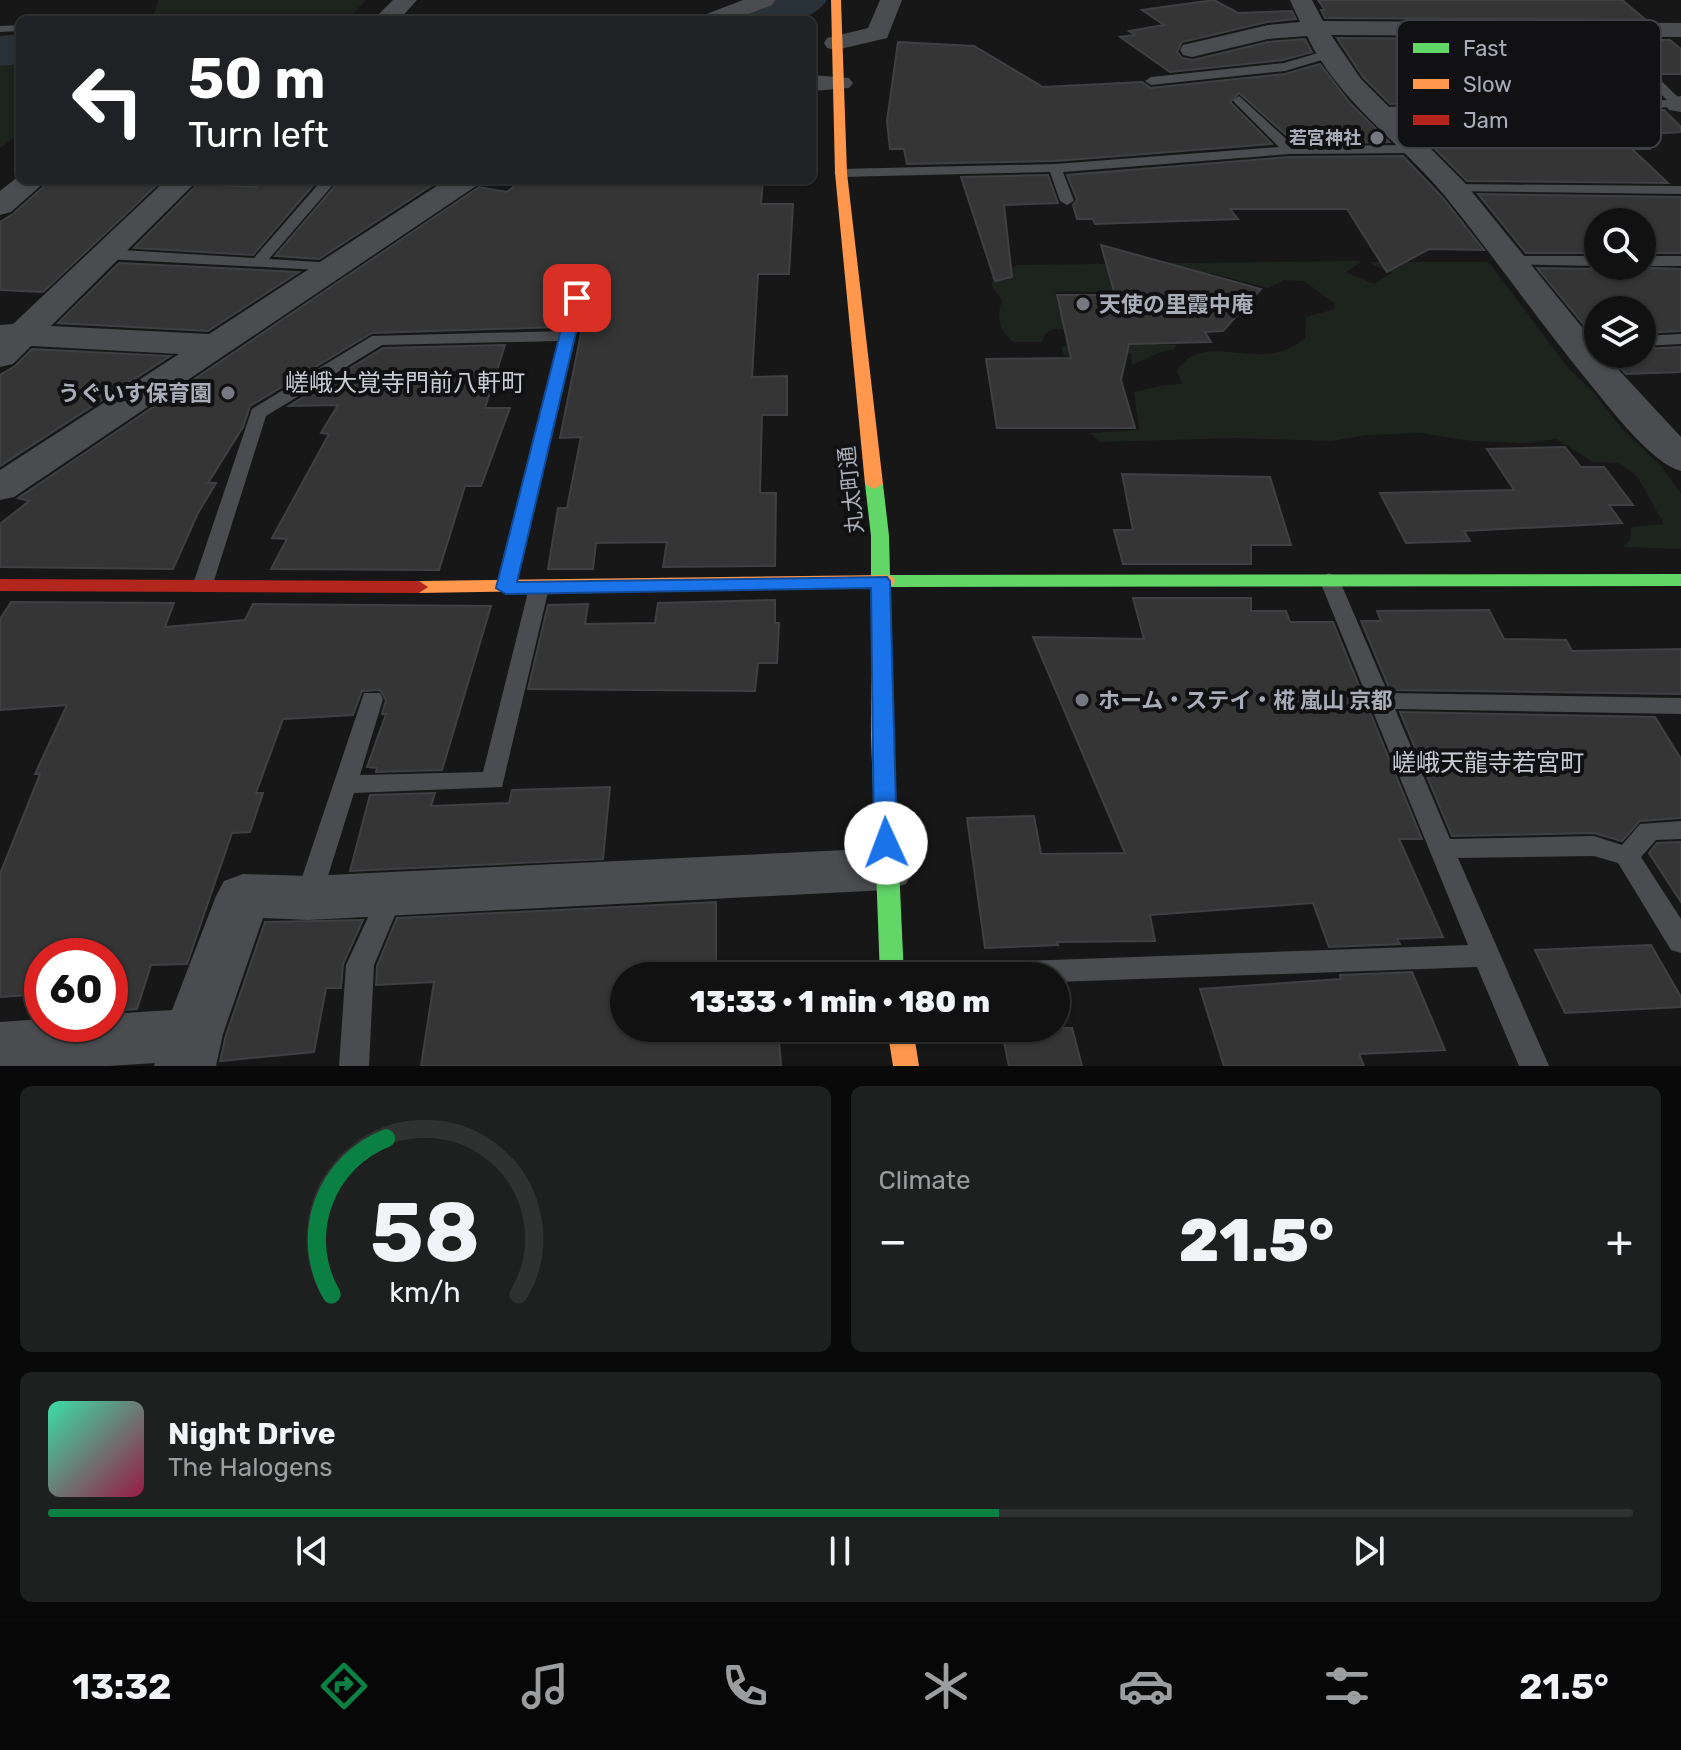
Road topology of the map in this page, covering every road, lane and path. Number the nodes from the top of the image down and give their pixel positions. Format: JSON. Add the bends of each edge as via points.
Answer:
{"nodes":[{"id":1,"x":406,"y":0,"type":"edge"},
{"id":2,"x":764,"y":0,"type":"edge"},
{"id":3,"x":836,"y":0,"type":"edge"},
{"id":4,"x":891,"y":0,"type":"edge"},
{"id":5,"x":1301,"y":0,"type":"edge"},
{"id":6,"x":389,"y":16,"type":"edge"},
{"id":7,"x":722,"y":16,"type":"edge"},
{"id":8,"x":1314,"y":28,"type":"junction"},
{"id":9,"x":1397,"y":28,"type":"edge"},
{"id":10,"x":1661,"y":30,"type":"edge"},
{"id":11,"x":1681,"y":30,"type":"edge"},
{"id":12,"x":836,"y":43,"type":"junction"},
{"id":13,"x":1192,"y":50,"type":"dead end"},
{"id":14,"x":1328,"y":54,"type":"junction"},
{"id":15,"x":1151,"y":81,"type":"dead end"},
{"id":16,"x":816,"y":83,"type":"edge"},
{"id":17,"x":840,"y":83,"type":"junction"},
{"id":18,"x":1661,"y":86,"type":"edge"},
{"id":19,"x":1239,"y":100,"type":"dead end"},
{"id":20,"x":1680,"y":104,"type":"edge"},
{"id":21,"x":1397,"y":129,"type":"edge"},
{"id":22,"x":1397,"y":131,"type":"edge"},
{"id":23,"x":1415,"y":148,"type":"edge"},
{"id":24,"x":1290,"y":150,"type":"junction"},
{"id":25,"x":1055,"y":168,"type":"junction"},
{"id":26,"x":841,"y":173,"type":"junction"},
{"id":27,"x":27,"y":184,"type":"edge"},
{"id":28,"x":179,"y":184,"type":"edge"},
{"id":29,"x":327,"y":184,"type":"edge"},
{"id":30,"x":460,"y":184,"type":"edge"},
{"id":31,"x":1454,"y":188,"type":"junction"},
{"id":32,"x":1681,"y":190,"type":"edge"},
{"id":33,"x":1067,"y":201,"type":"dead end"},
{"id":34,"x":0,"y":206,"type":"edge"},
{"id":35,"x":106,"y":254,"type":"junction"},
{"id":36,"x":1509,"y":261,"type":"junction"},
{"id":37,"x":1584,"y":261,"type":"edge"},
{"id":38,"x":1656,"y":261,"type":"edge"},
{"id":39,"x":1681,"y":261,"type":"edge"},
{"id":40,"x":258,"y":263,"type":"junction"},
{"id":41,"x":335,"y":268,"type":"junction"},
{"id":42,"x":577,"y":298,"type":"dead end"},
{"id":43,"x":567,"y":336,"type":"junction"},
{"id":44,"x":1681,"y":339,"type":"edge"},
{"id":45,"x":1584,"y":340,"type":"edge"},
{"id":46,"x":1656,"y":340,"type":"edge"},
{"id":47,"x":7,"y":341,"type":"edge"},
{"id":48,"x":217,"y":345,"type":"junction"},
{"id":49,"x":1610,"y":368,"type":"edge"},
{"id":50,"x":1669,"y":433,"type":"edge"},
{"id":51,"x":1681,"y":459,"type":"edge"},
{"id":52,"x":0,"y":488,"type":"edge"},
{"id":53,"x":1329,"y":579,"type":"junction"},
{"id":54,"x":1681,"y":580,"type":"edge"},
{"id":55,"x":881,"y":581,"type":"junction"},
{"id":56,"x":0,"y":585,"type":"edge"},
{"id":57,"x":202,"y":587,"type":"junction"},
{"id":58,"x":506,"y":588,"type":"junction"},
{"id":59,"x":539,"y":588,"type":"junction"},
{"id":60,"x":372,"y":699,"type":"dead end"},
{"id":61,"x":1381,"y":701,"type":"junction"},
{"id":62,"x":1681,"y":706,"type":"edge"},
{"id":63,"x":345,"y":784,"type":"junction"},
{"id":64,"x":1681,"y":830,"type":"edge"},
{"id":65,"x":1442,"y":849,"type":"junction"},
{"id":66,"x":1627,"y":856,"type":"junction"},
{"id":67,"x":887,"y":869,"type":"junction"},
{"id":68,"x":391,"y":894,"type":"junction"},
{"id":69,"x":308,"y":898,"type":"junction"},
{"id":70,"x":1681,"y":942,"type":"edge"},
{"id":71,"x":1486,"y":956,"type":"junction"},
{"id":72,"x":891,"y":962,"type":"edge"},
{"id":73,"x":1070,"y":970,"type":"edge"},
{"id":74,"x":902,"y":1042,"type":"edge"},
{"id":75,"x":0,"y":1048,"type":"edge"},
{"id":76,"x":189,"y":1050,"type":"edge"},
{"id":77,"x":354,"y":1066,"type":"edge"},
{"id":78,"x":906,"y":1066,"type":"edge"},
{"id":79,"x":1534,"y":1066,"type":"edge"}],
"edges":[{"from":1,"to":6,"type":"street"},
{"from":2,"to":7,"type":"street"},
{"from":3,"to":12,"type":"main road","name":"丸太町通"},
{"from":4,"to":12,"type":"street","via":[[878,33]]},
{"from":5,"to":8,"type":"street"},
{"from":8,"to":9,"type":"street"},
{"from":8,"to":13,"type":"street","via":[[1268,32]]},
{"from":8,"to":14,"type":"street"},
{"from":10,"to":11,"type":"street"},
{"from":12,"to":17,"type":"main road","name":"丸太町通"},
{"from":14,"to":15,"type":"lane","via":[[1285,67]]},
{"from":14,"to":21,"type":"street"},
{"from":16,"to":17,"type":"street"},
{"from":17,"to":26,"type":"main road","name":"丸太町通"},
{"from":18,"to":20,"type":"lane"},
{"from":19,"to":24,"type":"lane"},
{"from":22,"to":24,"type":"lane"},
{"from":23,"to":31,"type":"street"},
{"from":24,"to":25,"type":"lane"},
{"from":25,"to":26,"type":"lane"},
{"from":25,"to":33,"type":"lane"},
{"from":26,"to":55,"type":"main road","name":"丸太町通","via":[[878,507]]},
{"from":27,"to":34,"type":"street"},
{"from":28,"to":35,"type":"street"},
{"from":29,"to":40,"type":"lane"},
{"from":30,"to":41,"type":"street"},
{"from":31,"to":32,"type":"lane"},
{"from":31,"to":36,"type":"street"},
{"from":35,"to":40,"type":"lane"},
{"from":35,"to":47,"type":"street"},
{"from":36,"to":37,"type":"lane"},
{"from":36,"to":45,"type":"street"},
{"from":38,"to":39,"type":"lane"},
{"from":40,"to":41,"type":"lane"},
{"from":41,"to":48,"type":"street"},
{"from":42,"to":43,"type":"lane"},
{"from":43,"to":57,"type":"lane","via":[[378,340],[258,413]]},
{"from":43,"to":58,"type":"lane"},
{"from":44,"to":46,"type":"lane"},
{"from":47,"to":48,"type":"street"},
{"from":48,"to":52,"type":"street"},
{"from":49,"to":50,"type":"street"},
{"from":50,"to":51,"type":"street"},
{"from":53,"to":54,"type":"main road"},
{"from":53,"to":55,"type":"main road"},
{"from":53,"to":61,"type":"lane"},
{"from":55,"to":59,"type":"main road"},
{"from":55,"to":67,"type":"main road","name":"丸太町通"},
{"from":56,"to":57,"type":"main road"},
{"from":57,"to":58,"type":"main road"},
{"from":58,"to":59,"type":"main road"},
{"from":59,"to":63,"type":"lane","via":[[493,781]]},
{"from":60,"to":63,"type":"lane"},
{"from":61,"to":62,"type":"lane"},
{"from":61,"to":65,"type":"lane"},
{"from":63,"to":69,"type":"lane"},
{"from":64,"to":66,"type":"lane","via":[[1649,831]]},
{"from":65,"to":66,"type":"lane","via":[[1594,846]]},
{"from":65,"to":71,"type":"lane"},
{"from":66,"to":70,"type":"lane"},
{"from":67,"to":68,"type":"street"},
{"from":67,"to":72,"type":"main road","name":"丸太町通"},
{"from":68,"to":69,"type":"street"},
{"from":68,"to":77,"type":"lane","via":[[360,965]]},
{"from":69,"to":76,"type":"street","via":[[243,896]]},
{"from":71,"to":73,"type":"lane"},
{"from":71,"to":79,"type":"lane"},
{"from":74,"to":78,"type":"main road"},
{"from":75,"to":76,"type":"street"}]}
